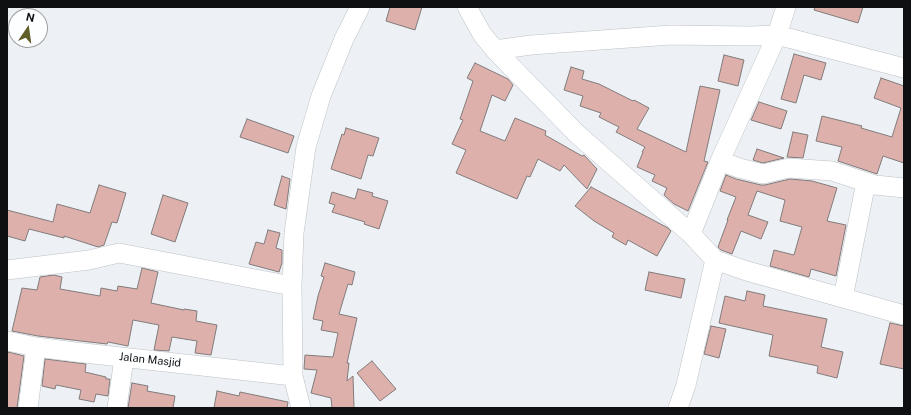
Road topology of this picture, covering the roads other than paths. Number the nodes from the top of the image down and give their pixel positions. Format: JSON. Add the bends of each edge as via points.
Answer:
{"nodes":[{"id":1,"x":360,"y":7,"type":"edge"},
{"id":2,"x":467,"y":7,"type":"edge"},
{"id":3,"x":786,"y":7,"type":"edge"},
{"id":4,"x":777,"y":35,"type":"junction"},
{"id":5,"x":495,"y":50,"type":"junction"},
{"id":6,"x":904,"y":68,"type":"edge"},
{"id":7,"x":720,"y":161,"type":"junction"},
{"id":8,"x":866,"y":182,"type":"junction"},
{"id":9,"x":904,"y":188,"type":"edge"},
{"id":10,"x":691,"y":234,"type":"junction"},
{"id":11,"x":715,"y":260,"type":"junction"},
{"id":12,"x":7,"y":270,"type":"edge"},
{"id":13,"x":292,"y":286,"type":"junction"},
{"id":14,"x":843,"y":298,"type":"junction"},
{"id":15,"x":904,"y":315,"type":"edge"},
{"id":16,"x":7,"y":341,"type":"edge"},
{"id":17,"x":36,"y":347,"type":"junction"},
{"id":18,"x":124,"y":358,"type":"junction"},
{"id":19,"x":293,"y":376,"type":"junction"},
{"id":20,"x":28,"y":408,"type":"edge"},
{"id":21,"x":117,"y":408,"type":"edge"},
{"id":22,"x":301,"y":408,"type":"edge"},
{"id":23,"x":678,"y":408,"type":"edge"}],
"edges":[{"from":1,"to":13,"type":"street","via":[[321,96],[306,147],[294,233]]},
{"from":2,"to":5,"type":"street","via":[[482,34]]},
{"from":3,"to":4,"type":"street"},
{"from":4,"to":5,"type":"street","via":[[671,35]]},
{"from":4,"to":6,"type":"street"},
{"from":4,"to":7,"type":"street"},
{"from":5,"to":10,"type":"street","via":[[576,134]]},
{"from":7,"to":8,"type":"street","via":[[764,174],[789,168],[832,171]]},
{"from":7,"to":10,"type":"street"},
{"from":8,"to":9,"type":"street"},
{"from":8,"to":14,"type":"street"},
{"from":10,"to":11,"type":"street"},
{"from":11,"to":14,"type":"street"},
{"from":11,"to":23,"type":"street","via":[[686,385]]},
{"from":12,"to":13,"type":"street","via":[[89,260],[119,253]]},
{"from":13,"to":19,"type":"street"},
{"from":14,"to":15,"type":"street"},
{"from":16,"to":17,"type":"street","name":"Jalan Masjid"},
{"from":17,"to":18,"type":"street","name":"Jalan Masjid"},
{"from":17,"to":20,"type":"street"},
{"from":18,"to":19,"type":"street","name":"Jalan Masjid"},
{"from":18,"to":21,"type":"street"},
{"from":19,"to":22,"type":"street"}]}
